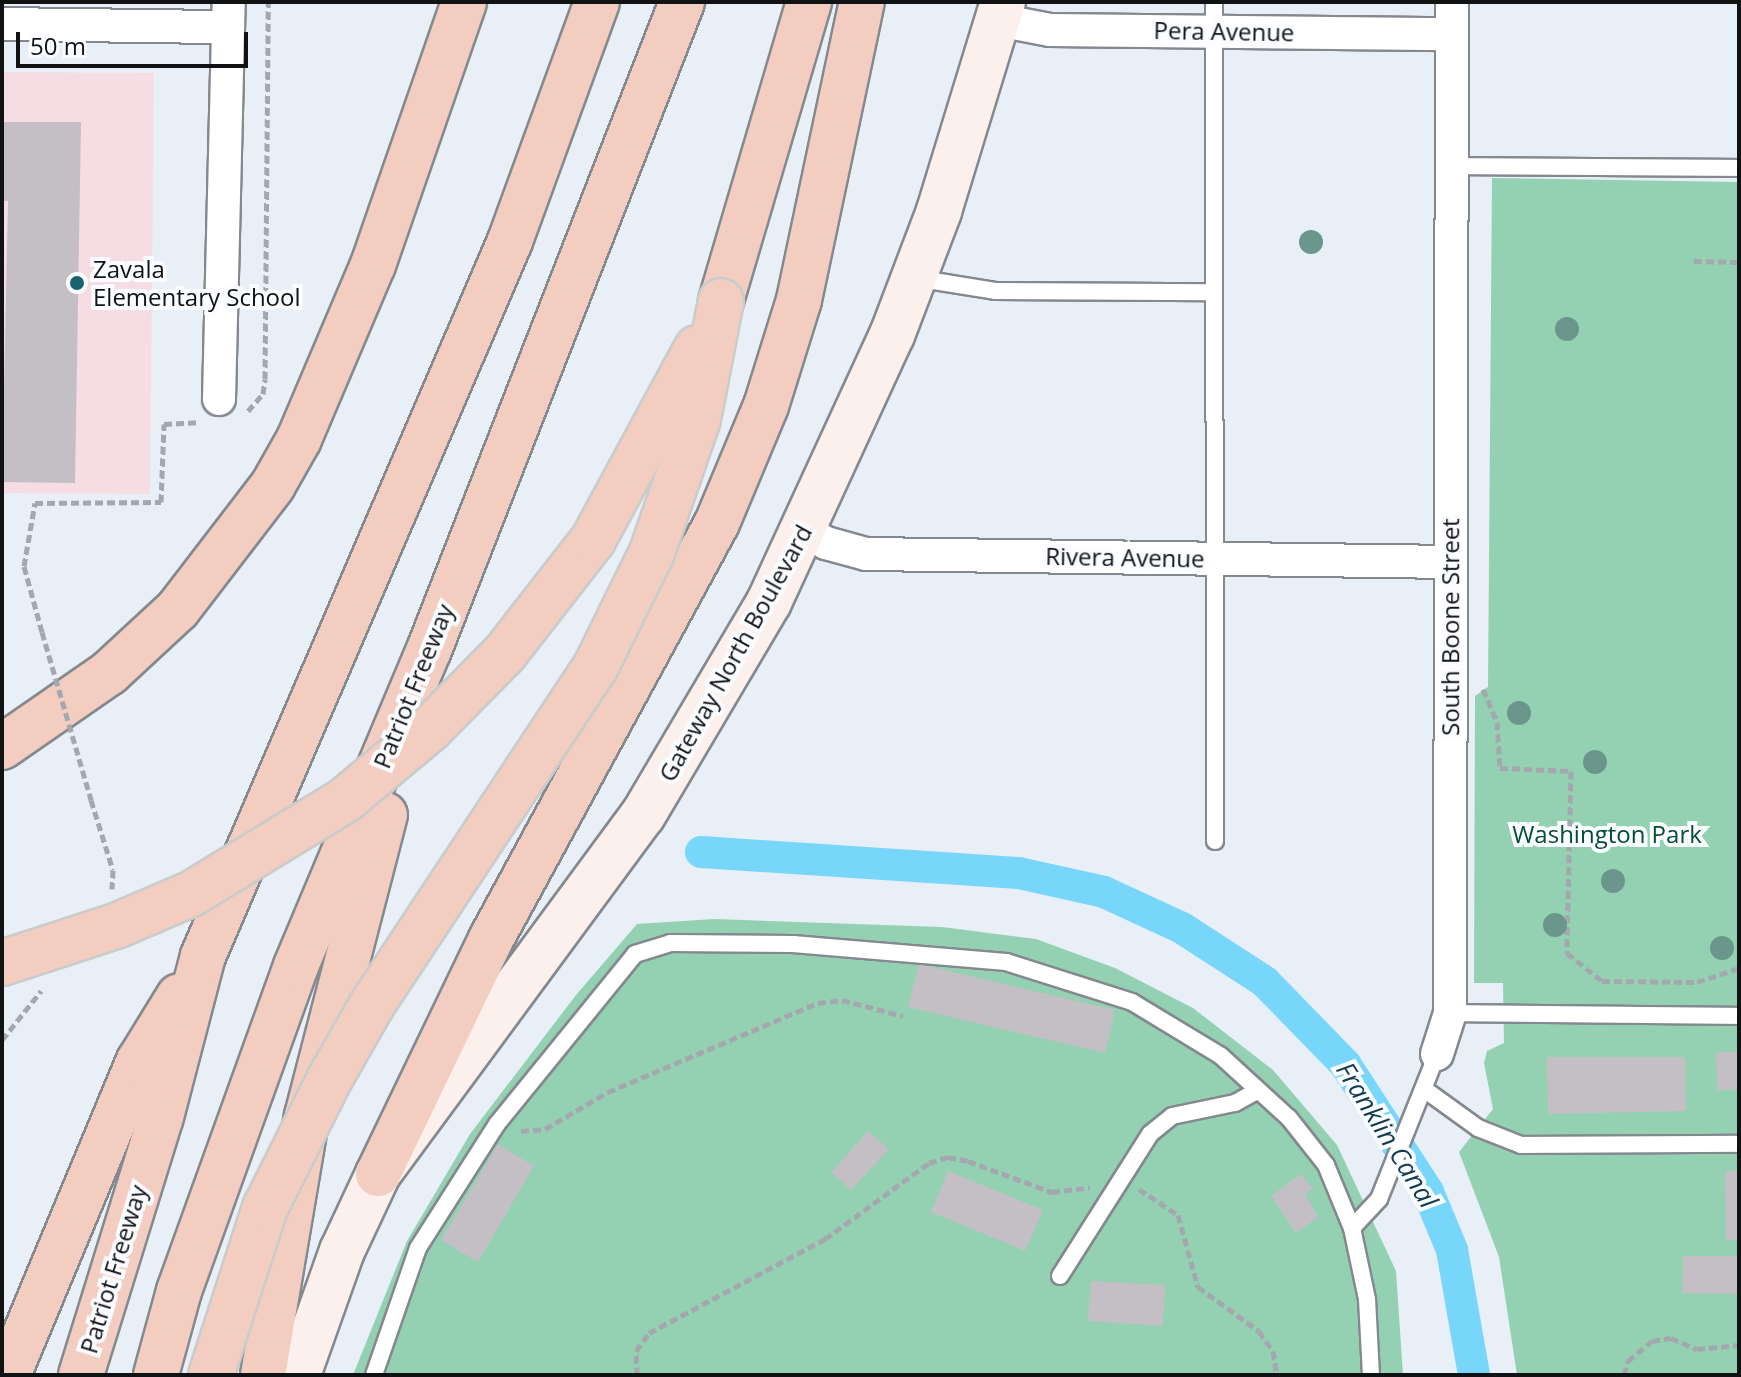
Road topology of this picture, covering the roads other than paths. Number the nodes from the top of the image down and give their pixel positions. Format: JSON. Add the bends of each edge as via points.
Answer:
{"nodes":[{"id":1,"x":464,"y":2,"type":"edge"},
{"id":2,"x":597,"y":2,"type":"edge"},
{"id":3,"x":682,"y":2,"type":"edge"},
{"id":4,"x":809,"y":2,"type":"edge"},
{"id":5,"x":862,"y":2,"type":"edge"},
{"id":6,"x":1452,"y":2,"type":"edge"},
{"id":7,"x":1000,"y":11,"type":"edge"},
{"id":8,"x":227,"y":14,"type":"edge"},
{"id":9,"x":1213,"y":17,"type":"edge"},
{"id":10,"x":2,"y":24,"type":"edge"},
{"id":11,"x":1451,"y":34,"type":"junction"},
{"id":12,"x":1451,"y":166,"type":"junction"},
{"id":13,"x":1739,"y":168,"type":"edge"},
{"id":14,"x":914,"y":278,"type":"junction"},
{"id":15,"x":1214,"y":292,"type":"junction"},
{"id":16,"x":721,"y":301,"type":"junction"},
{"id":17,"x":219,"y":399,"type":"dead end"},
{"id":18,"x":805,"y":530,"type":"junction"},
{"id":19,"x":1214,"y":558,"type":"junction"},
{"id":20,"x":1450,"y":562,"type":"junction"},
{"id":21,"x":429,"y":650,"type":"junction"},
{"id":22,"x":2,"y":747,"type":"edge"},
{"id":23,"x":1215,"y":841,"type":"dead end"},
{"id":24,"x":203,"y":956,"type":"junction"},
{"id":25,"x":2,"y":963,"type":"edge"},
{"id":26,"x":1450,"y":1013,"type":"junction"},
{"id":27,"x":1739,"y":1016,"type":"edge"},
{"id":28,"x":1437,"y":1054,"type":"joint"},
{"id":29,"x":1258,"y":1090,"type":"junction"},
{"id":30,"x":1422,"y":1095,"type":"junction"},
{"id":31,"x":1739,"y":1144,"type":"edge"},
{"id":32,"x":378,"y":1174,"type":"junction"},
{"id":33,"x":1352,"y":1228,"type":"junction"},
{"id":34,"x":1060,"y":1276,"type":"dead end"},
{"id":35,"x":8,"y":1375,"type":"edge"},
{"id":36,"x":81,"y":1375,"type":"edge"},
{"id":37,"x":156,"y":1375,"type":"edge"},
{"id":38,"x":211,"y":1375,"type":"edge"},
{"id":39,"x":263,"y":1375,"type":"edge"},
{"id":40,"x":298,"y":1375,"type":"edge"},
{"id":41,"x":374,"y":1375,"type":"edge"},
{"id":42,"x":1371,"y":1375,"type":"edge"}],
"edges":[{"from":1,"to":22,"type":"highway","via":[[373,265],[299,439],[273,485],[178,609],[109,673]]},
{"from":2,"to":24,"type":"highway","name":"Patriot Freeway","via":[[510,241]]},
{"from":3,"to":21,"type":"highway","name":"Patriot Freeway"},
{"from":4,"to":16,"type":"highway"},
{"from":5,"to":32,"type":"highway","via":[[799,300],[760,420],[717,523],[491,939]]},
{"from":6,"to":11,"type":"street","name":"South Boone Street"},
{"from":7,"to":9,"type":"street","name":"Pera Avenue","via":[[1050,30]]},
{"from":7,"to":14,"type":"main road","name":"Gateway North Boulevard"},
{"from":8,"to":10,"type":"street"},
{"from":8,"to":17,"type":"street"},
{"from":9,"to":11,"type":"street","name":"Pera Avenue"},
{"from":9,"to":15,"type":"lane"},
{"from":11,"to":12,"type":"street","name":"South Boone Street"},
{"from":12,"to":13,"type":"lane"},
{"from":12,"to":20,"type":"street","name":"South Boone Street"},
{"from":14,"to":15,"type":"lane","via":[[995,291]]},
{"from":14,"to":18,"type":"main road","name":"Gateway North Boulevard"},
{"from":15,"to":19,"type":"lane"},
{"from":16,"to":25,"type":"highway","bridge":true,"via":[[593,540],[505,653],[430,729],[345,800],[191,894],[116,926]]},
{"from":16,"to":38,"type":"highway","bridge":true,"via":[[698,419],[652,552],[595,668],[373,1003],[329,1080],[265,1208]]},
{"from":18,"to":19,"type":"street","name":"Rivera Avenue","via":[[826,543],[866,554]]},
{"from":18,"to":32,"type":"main road","name":"Gateway North Boulevard","via":[[709,710],[643,815]]},
{"from":19,"to":20,"type":"street","name":"Rivera Avenue"},
{"from":19,"to":23,"type":"lane"},
{"from":20,"to":26,"type":"street","name":"South Boone Street"},
{"from":21,"to":37,"type":"highway","name":"Patriot Freeway","via":[[296,966],[179,1291]]},
{"from":21,"to":39,"type":"highway","via":[[322,1047]]},
{"from":24,"to":35,"type":"highway","via":[[139,1061]]},
{"from":24,"to":36,"type":"highway","name":"Patriot Freeway","via":[[161,1117]]},
{"from":26,"to":27,"type":"lane"},
{"from":26,"to":28,"type":"street","name":"South Boone Street"},
{"from":28,"to":30,"type":"lane","name":"South Boone Street"},
{"from":29,"to":33,"type":"lane","via":[[1289,1118],[1326,1165]]},
{"from":29,"to":34,"type":"lane","via":[[1235,1103],[1172,1116],[1150,1134]]},
{"from":29,"to":41,"type":"lane","via":[[1221,1056],[1132,1002],[1006,962],[856,948],[670,943],[635,954],[497,1124],[418,1248]]},
{"from":30,"to":31,"type":"lane","via":[[1478,1128],[1521,1145]]},
{"from":30,"to":33,"type":"lane","name":"South Boone Street","via":[[1379,1199]]},
{"from":32,"to":40,"type":"main road","name":"Gateway North Boulevard","via":[[337,1264]]},
{"from":33,"to":42,"type":"lane","via":[[1367,1299]]}]}
